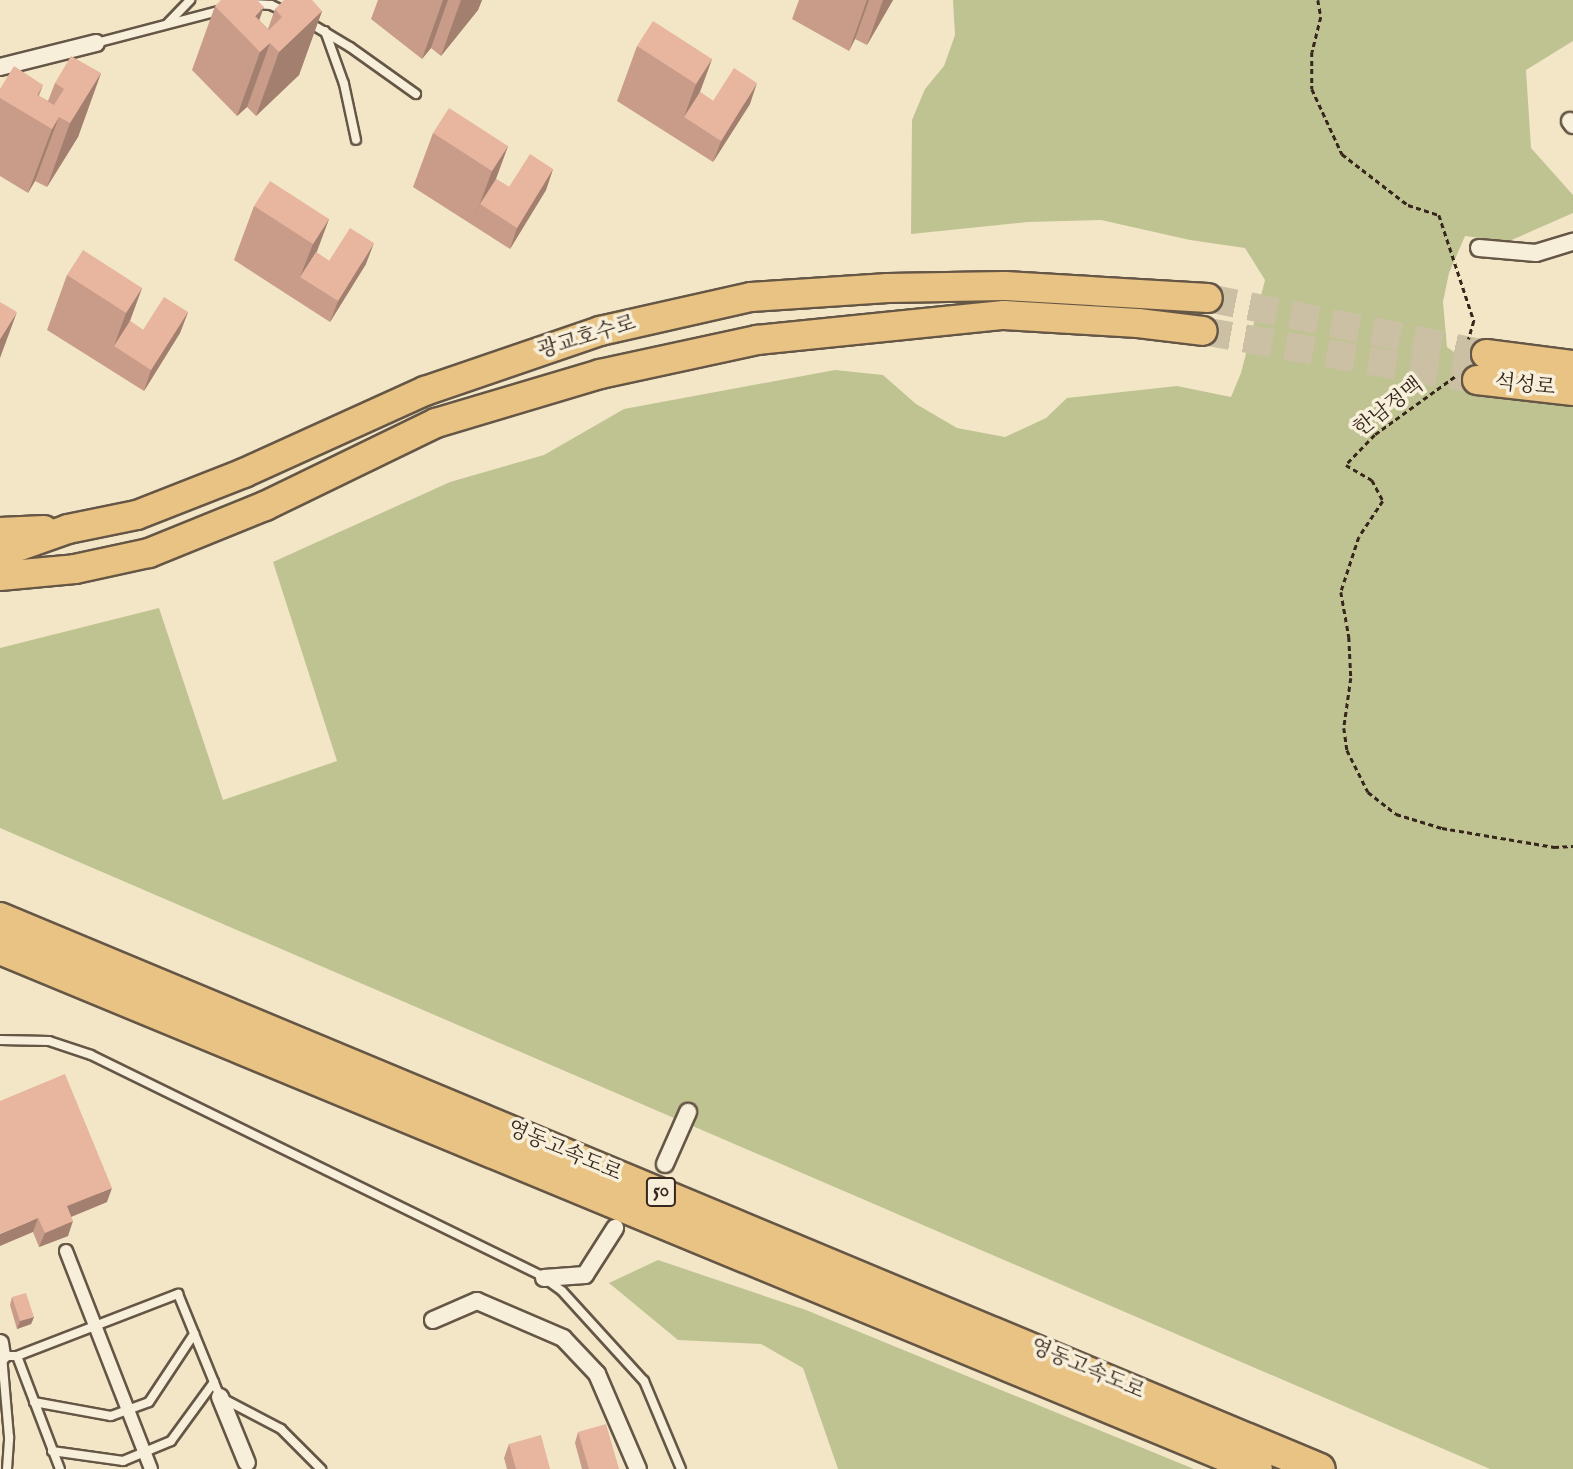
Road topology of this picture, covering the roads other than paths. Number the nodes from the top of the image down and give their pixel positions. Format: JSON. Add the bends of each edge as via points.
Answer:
{"nodes":[{"id":1,"x":190,"y":0,"type":"edge"},
{"id":2,"x":243,"y":4,"type":"edge"},
{"id":3,"x":232,"y":7,"type":"edge"},
{"id":4,"x":166,"y":25,"type":"junction"},
{"id":5,"x":325,"y":31,"type":"junction"},
{"id":6,"x":96,"y":43,"type":"joint"},
{"id":7,"x":0,"y":67,"type":"edge"},
{"id":8,"x":416,"y":94,"type":"dead end"},
{"id":9,"x":356,"y":140,"type":"dead end"},
{"id":10,"x":1573,"y":242,"type":"edge"},
{"id":11,"x":1479,"y":248,"type":"dead end"},
{"id":12,"x":1208,"y":298,"type":"tunnel mouth"},
{"id":13,"x":1203,"y":331,"type":"tunnel mouth"},
{"id":14,"x":1573,"y":365,"type":"edge"},
{"id":15,"x":1573,"y":391,"type":"edge"},
{"id":16,"x":68,"y":529,"type":"junction"},
{"id":17,"x":0,"y":532,"type":"edge"},
{"id":18,"x":0,"y":553,"type":"edge"},
{"id":19,"x":75,"y":569,"type":"junction"},
{"id":20,"x":0,"y":576,"type":"edge"},
{"id":21,"x":0,"y":594,"type":"edge"},
{"id":22,"x":0,"y":918,"type":"edge"},
{"id":23,"x":0,"y":949,"type":"edge"},
{"id":24,"x":0,"y":1040,"type":"edge"},
{"id":25,"x":688,"y":1111,"type":"dead end"},
{"id":26,"x":665,"y":1164,"type":"dead end"},
{"id":27,"x":615,"y":1228,"type":"dead end"},
{"id":28,"x":66,"y":1251,"type":"dead end"},
{"id":29,"x":544,"y":1278,"type":"junction"},
{"id":30,"x":433,"y":1320,"type":"dead end"},
{"id":31,"x":194,"y":1334,"type":"junction"},
{"id":32,"x":6,"y":1352,"type":"edge"},
{"id":33,"x":217,"y":1390,"type":"junction"},
{"id":34,"x":34,"y":1402,"type":"junction"},
{"id":35,"x":52,"y":1451,"type":"junction"},
{"id":36,"x":247,"y":1463,"type":"dead end"},
{"id":37,"x":7,"y":1469,"type":"edge"},
{"id":38,"x":60,"y":1469,"type":"edge"},
{"id":39,"x":151,"y":1469,"type":"edge"},
{"id":40,"x":321,"y":1469,"type":"edge"},
{"id":41,"x":638,"y":1469,"type":"edge"},
{"id":42,"x":681,"y":1469,"type":"edge"},
{"id":43,"x":1257,"y":1469,"type":"edge"},
{"id":44,"x":1320,"y":1469,"type":"edge"}],
"edges":[{"from":1,"to":4,"type":"lane"},
{"from":2,"to":5,"type":"lane","via":[[271,5]]},
{"from":3,"to":4,"type":"lane"},
{"from":4,"to":6,"type":"lane"},
{"from":5,"to":8,"type":"lane"},
{"from":5,"to":9,"type":"lane","via":[[344,84]]},
{"from":6,"to":7,"type":"street"},
{"from":10,"to":11,"type":"street","via":[[1536,253]]},
{"from":12,"to":16,"type":"highway","name":"광교호수로","via":[[1005,286],[751,297],[600,331],[425,391],[244,473],[137,515]]},
{"from":13,"to":19,"type":"highway","name":"광교호수로","via":[[1004,316],[757,340],[600,374],[436,423],[265,506],[149,553]]},
{"from":14,"to":15,"type":"highway","name":"석성로","via":[[1473,363]]},
{"from":16,"to":17,"type":"highway"},
{"from":16,"to":18,"type":"highway","name":"광교호수로"},
{"from":19,"to":20,"type":"highway","name":"광교호수로"},
{"from":19,"to":21,"type":"highway","via":[[28,590]]},
{"from":22,"to":44,"type":"highway","name":"영동고속도로","number":"50"},
{"from":23,"to":43,"type":"highway","name":"영동고속도로","number":"50"},
{"from":24,"to":29,"type":"lane","via":[[50,1041],[91,1055]]},
{"from":25,"to":26,"type":"street"},
{"from":27,"to":29,"type":"street","via":[[585,1275]]},
{"from":28,"to":39,"type":"street"},
{"from":29,"to":42,"type":"lane","via":[[592,1321],[644,1381]]},
{"from":30,"to":41,"type":"street","via":[[477,1301],[563,1338],[597,1374]]},
{"from":31,"to":32,"type":"lane","via":[[178,1294]]},
{"from":31,"to":33,"type":"lane"},
{"from":31,"to":34,"type":"lane","via":[[149,1402],[111,1416]]},
{"from":32,"to":34,"type":"lane"},
{"from":32,"to":37,"type":"lane"},
{"from":33,"to":35,"type":"lane","via":[[171,1441],[123,1461]]},
{"from":33,"to":36,"type":"street"},
{"from":33,"to":40,"type":"lane","via":[[281,1429]]},
{"from":34,"to":35,"type":"lane"},
{"from":35,"to":38,"type":"lane"}]}
